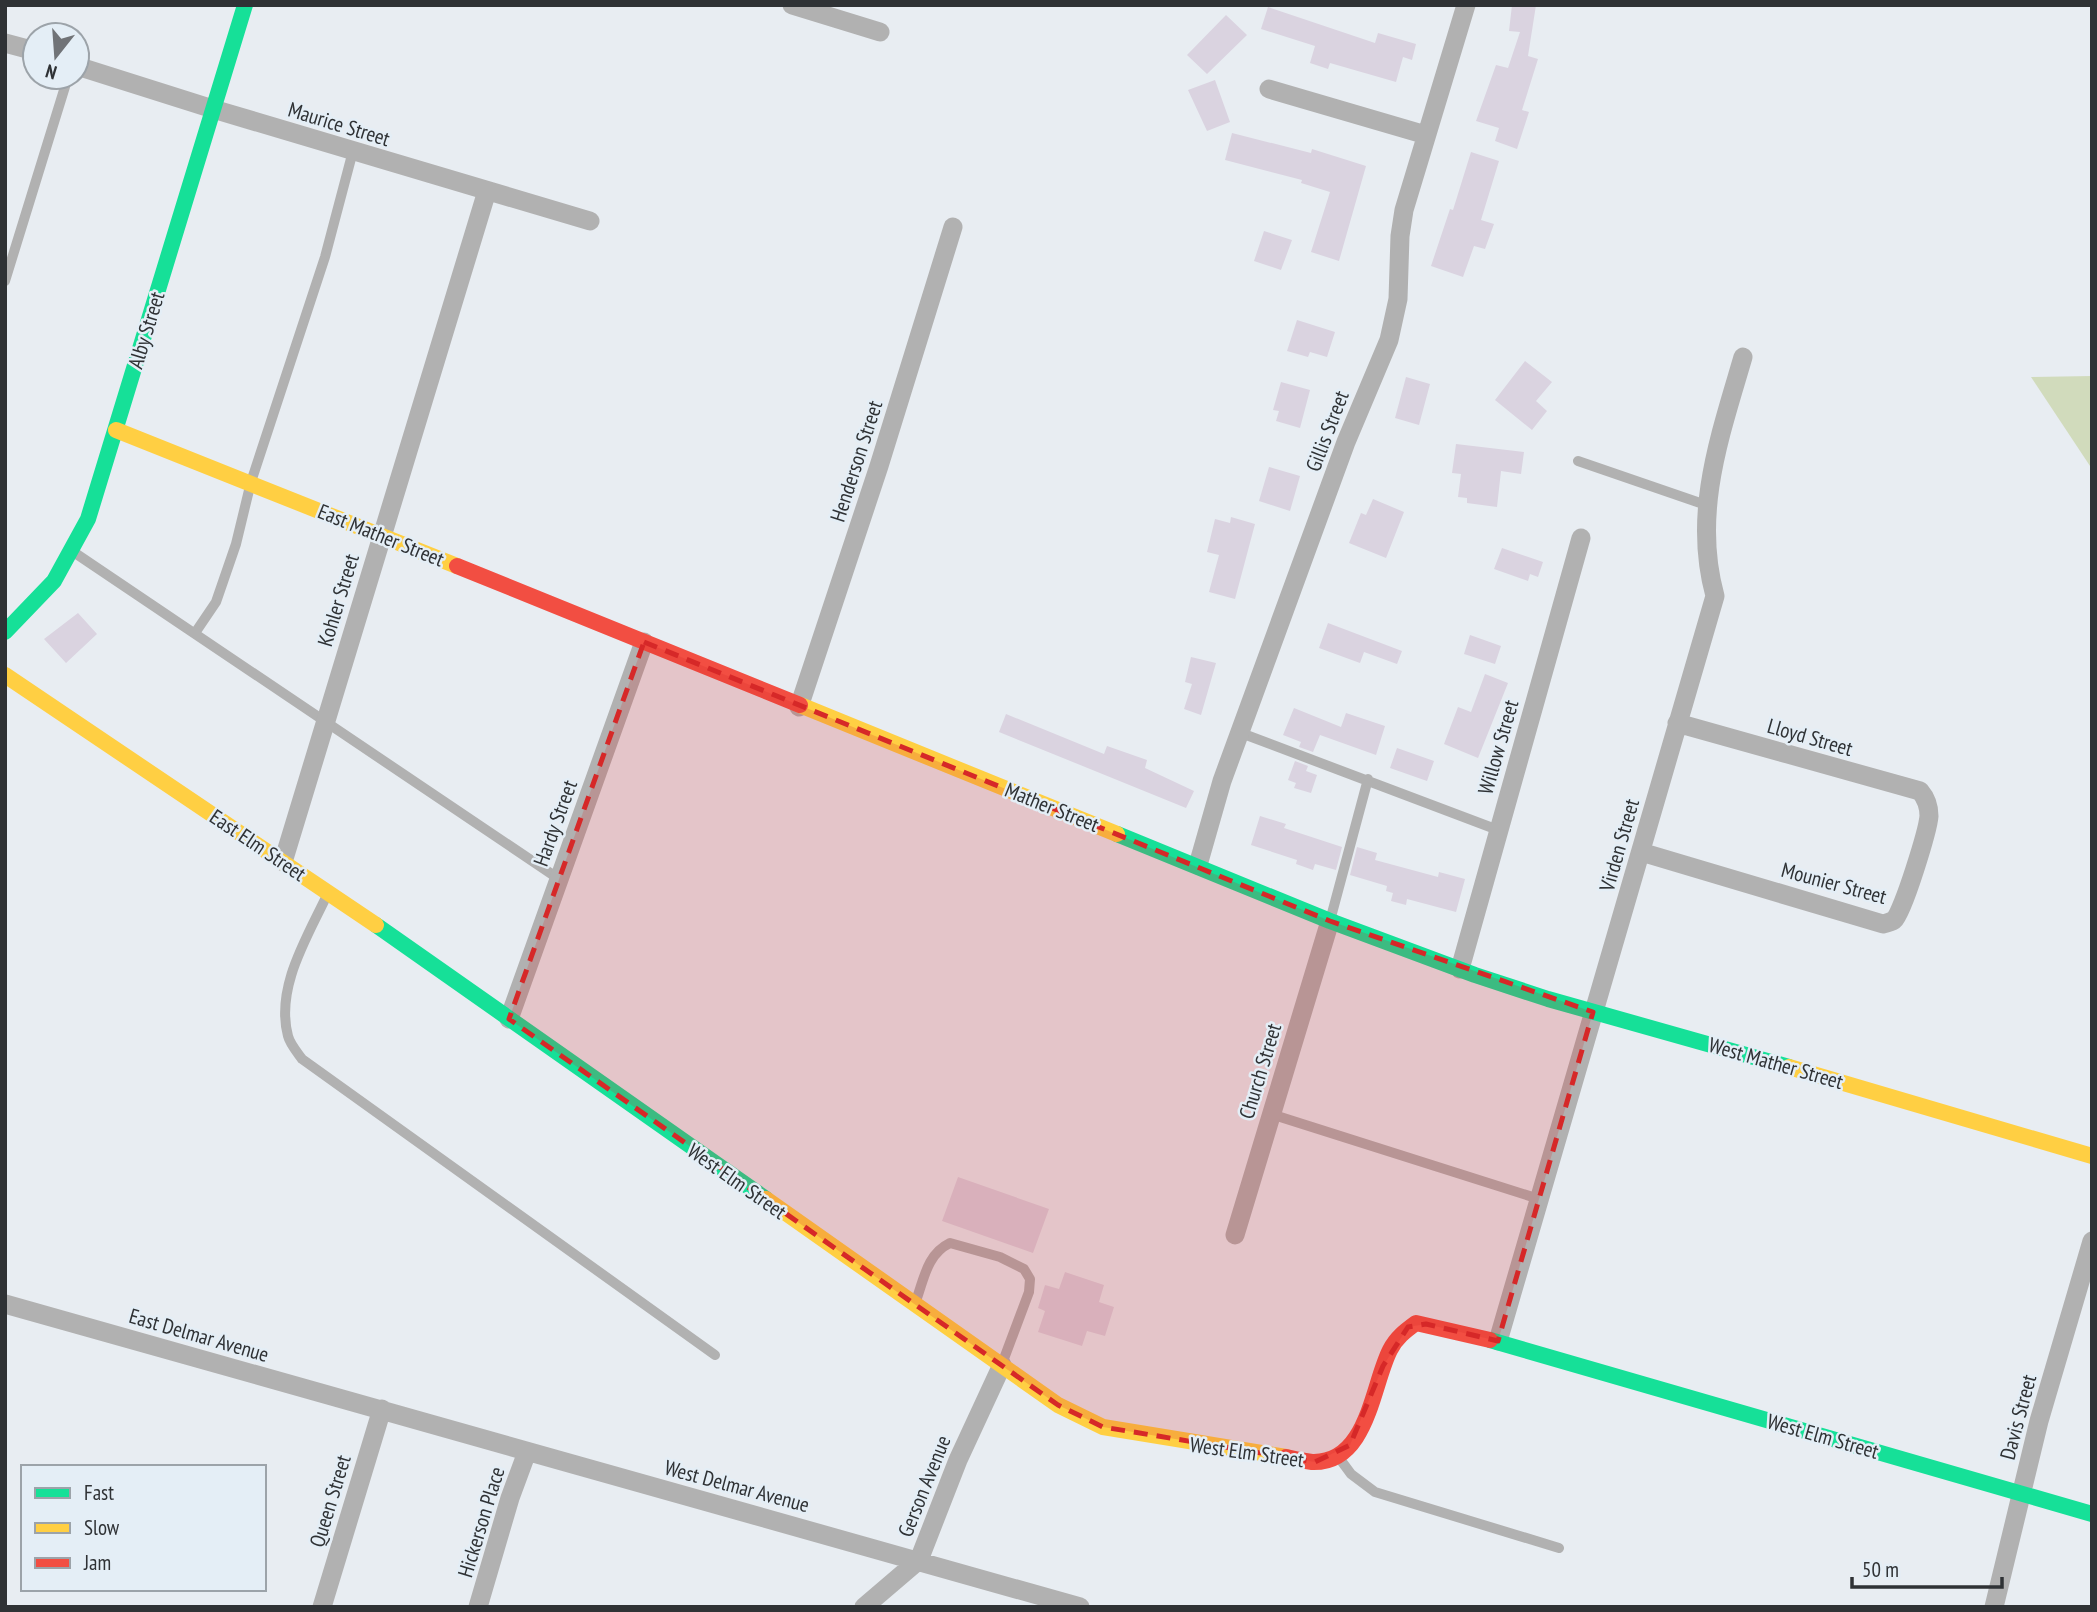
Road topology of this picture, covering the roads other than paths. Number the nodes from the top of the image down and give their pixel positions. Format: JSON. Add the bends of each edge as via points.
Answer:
{"nodes":[{"id":1,"x":245,"y":5,"type":"edge"},
{"id":2,"x":792,"y":5,"type":"edge"},
{"id":3,"x":1466,"y":5,"type":"edge"},
{"id":4,"x":880,"y":32,"type":"dead end"},
{"id":5,"x":91,"y":70,"type":"edge"},
{"id":6,"x":1269,"y":89,"type":"dead end"},
{"id":7,"x":64,"y":91,"type":"edge"},
{"id":8,"x":212,"y":109,"type":"junction"},
{"id":9,"x":1426,"y":135,"type":"junction"},
{"id":10,"x":353,"y":151,"type":"junction"},
{"id":11,"x":487,"y":191,"type":"junction"},
{"id":12,"x":590,"y":221,"type":"dead end"},
{"id":13,"x":953,"y":227,"type":"dead end"},
{"id":14,"x":5,"y":281,"type":"edge"},
{"id":15,"x":1743,"y":357,"type":"dead end"},
{"id":16,"x":116,"y":430,"type":"junction"},
{"id":17,"x":1578,"y":461,"type":"dead end"},
{"id":18,"x":251,"y":482,"type":"junction"},
{"id":19,"x":1706,"y":505,"type":"junction"},
{"id":20,"x":381,"y":536,"type":"junction"},
{"id":21,"x":1581,"y":538,"type":"dead end"},
{"id":22,"x":74,"y":552,"type":"junction"},
{"id":23,"x":5,"y":632,"type":"edge"},
{"id":24,"x":195,"y":633,"type":"junction"},
{"id":25,"x":645,"y":642,"type":"junction"},
{"id":26,"x":5,"y":676,"type":"edge"},
{"id":27,"x":799,"y":707,"type":"junction"},
{"id":28,"x":325,"y":720,"type":"junction"},
{"id":29,"x":1677,"y":723,"type":"junction"},
{"id":30,"x":1241,"y":733,"type":"junction"},
{"id":31,"x":1368,"y":779,"type":"junction"},
{"id":32,"x":1926,"y":799,"type":"joint"},
{"id":33,"x":1498,"y":830,"type":"junction"},
{"id":34,"x":1641,"y":852,"type":"junction"},
{"id":35,"x":283,"y":862,"type":"junction"},
{"id":36,"x":1198,"y":865,"type":"junction"},
{"id":37,"x":559,"y":879,"type":"junction"},
{"id":38,"x":328,"y":893,"type":"junction"},
{"id":39,"x":1330,"y":921,"type":"junction"},
{"id":40,"x":1460,"y":969,"type":"junction"},
{"id":41,"x":1593,"y":1012,"type":"junction"},
{"id":42,"x":509,"y":1019,"type":"junction"},
{"id":43,"x":1271,"y":1114,"type":"junction"},
{"id":44,"x":2092,"y":1156,"type":"edge"},
{"id":45,"x":1539,"y":1199,"type":"junction"},
{"id":46,"x":1235,"y":1235,"type":"dead end"},
{"id":47,"x":2092,"y":1241,"type":"edge"},
{"id":48,"x":5,"y":1304,"type":"edge"},
{"id":49,"x":915,"y":1305,"type":"junction"},
{"id":50,"x":1498,"y":1341,"type":"junction"},
{"id":51,"x":715,"y":1355,"type":"dead end"},
{"id":52,"x":1002,"y":1365,"type":"junction"},
{"id":53,"x":382,"y":1409,"type":"junction"},
{"id":54,"x":527,"y":1452,"type":"junction"},
{"id":55,"x":1336,"y":1455,"type":"junction"},
{"id":56,"x":2021,"y":1494,"type":"junction"},
{"id":57,"x":2092,"y":1514,"type":"edge"},
{"id":58,"x":1559,"y":1548,"type":"dead end"},
{"id":59,"x":919,"y":1560,"type":"junction"},
{"id":60,"x":1026,"y":1600,"type":"edge"},
{"id":61,"x":322,"y":1607,"type":"edge"},
{"id":62,"x":478,"y":1607,"type":"edge"},
{"id":63,"x":864,"y":1607,"type":"edge"},
{"id":64,"x":1080,"y":1607,"type":"edge"},
{"id":65,"x":1994,"y":1607,"type":"edge"}],
"edges":[{"from":1,"to":8,"type":"street","name":"Alby Street"},
{"from":2,"to":4,"type":"street"},
{"from":3,"to":9,"type":"street","name":"Gillis Street"},
{"from":5,"to":8,"type":"street","name":"Maurice Street"},
{"from":6,"to":9,"type":"street"},
{"from":7,"to":14,"type":"lane"},
{"from":8,"to":10,"type":"street","name":"Maurice Street"},
{"from":8,"to":16,"type":"street","name":"Alby Street"},
{"from":9,"to":30,"type":"street","name":"Gillis Street","via":[[1399,236],[1398,299],[1389,340],[1351,429]]},
{"from":10,"to":11,"type":"street","name":"Maurice Street"},
{"from":10,"to":18,"type":"lane","via":[[325,257]]},
{"from":11,"to":12,"type":"street","name":"Maurice Street"},
{"from":11,"to":20,"type":"street","name":"Kohler Street"},
{"from":13,"to":27,"type":"street","name":"Henderson Street","via":[[880,466]]},
{"from":15,"to":19,"type":"street","name":"Virden Street","via":[[1714,457]]},
{"from":16,"to":18,"type":"street","name":"East Mather Street"},
{"from":16,"to":22,"type":"street","name":"Alby Street"},
{"from":17,"to":19,"type":"lane"},
{"from":18,"to":20,"type":"street","name":"East Mather Street"},
{"from":18,"to":24,"type":"lane","via":[[216,602]]},
{"from":19,"to":29,"type":"street","name":"Virden Street","via":[[1707,570],[1714,596]]},
{"from":20,"to":25,"type":"street","name":"East Mather Street"},
{"from":20,"to":28,"type":"street","name":"Kohler Street"},
{"from":21,"to":33,"type":"street","name":"Willow Street"},
{"from":22,"to":23,"type":"street","name":"Alby Street","via":[[41,599]]},
{"from":22,"to":24,"type":"lane"},
{"from":24,"to":28,"type":"lane"},
{"from":25,"to":27,"type":"street","name":"Mather Street"},
{"from":25,"to":37,"type":"street","name":"Hardy Street"},
{"from":26,"to":35,"type":"street","name":"East Elm Street"},
{"from":27,"to":36,"type":"street","name":"Mather Street"},
{"from":28,"to":35,"type":"street","name":"Kohler Street"},
{"from":28,"to":37,"type":"lane"},
{"from":29,"to":32,"type":"street","name":"Lloyd Street","via":[[1920,791]]},
{"from":29,"to":34,"type":"street","name":"Virden Street"},
{"from":30,"to":31,"type":"lane"},
{"from":30,"to":36,"type":"street","name":"Gillis Street"},
{"from":31,"to":33,"type":"lane"},
{"from":31,"to":39,"type":"lane"},
{"from":32,"to":34,"type":"street","name":"Mounier Street","via":[[1928,816],[1901,908],[1894,920],[1884,924]]},
{"from":33,"to":40,"type":"street","name":"Willow Street"},
{"from":34,"to":41,"type":"street","name":"Virden Street"},
{"from":35,"to":38,"type":"street","name":"East Elm Street"},
{"from":36,"to":39,"type":"street","name":"Mather Street"},
{"from":37,"to":42,"type":"street","name":"Hardy Street"},
{"from":38,"to":42,"type":"street","name":"East Elm Street"},
{"from":38,"to":51,"type":"lane","via":[[293,969],[285,1016],[288,1039],[302,1059]]},
{"from":39,"to":40,"type":"street","name":"Mather Street"},
{"from":39,"to":43,"type":"street","name":"Church Street"},
{"from":40,"to":41,"type":"street","name":"West Mather Street"},
{"from":41,"to":44,"type":"street","name":"West Mather Street"},
{"from":41,"to":45,"type":"street","name":"Virden Street"},
{"from":42,"to":49,"type":"street","name":"West Elm Street"},
{"from":43,"to":45,"type":"lane"},
{"from":43,"to":46,"type":"street","name":"Church Street"},
{"from":45,"to":50,"type":"street","name":"Virden Street"},
{"from":47,"to":56,"type":"street","name":"Davis Street"},
{"from":48,"to":53,"type":"street","name":"East Delmar Avenue"},
{"from":49,"to":52,"type":"street","name":"West Elm Street"},
{"from":49,"to":52,"type":"lane","via":[[931,1259],[950,1243],[1024,1269],[1030,1279],[1029,1292]]},
{"from":50,"to":55,"type":"street","name":"West Elm Street","via":[[1426,1324],[1408,1327],[1383,1366],[1358,1433]]},
{"from":50,"to":56,"type":"street","name":"West Elm Street"},
{"from":52,"to":55,"type":"street","name":"West Elm Street","via":[[1058,1405],[1103,1427],[1315,1462]]},
{"from":52,"to":59,"type":"street","name":"Gerson Avenue"},
{"from":53,"to":54,"type":"street","name":"West Delmar Avenue"},
{"from":53,"to":61,"type":"street","name":"Queen Street"},
{"from":54,"to":59,"type":"street","name":"West Delmar Avenue"},
{"from":54,"to":62,"type":"street","name":"Hickerson Place"},
{"from":55,"to":58,"type":"lane","via":[[1351,1474],[1376,1492]]},
{"from":56,"to":57,"type":"street","name":"West Elm Street"},
{"from":56,"to":65,"type":"street","name":"Davis Street"},
{"from":59,"to":60,"type":"street","name":"West Delmar Avenue"},
{"from":59,"to":63,"type":"street","name":"Gerson Avenue"},
{"from":60,"to":64,"type":"street","name":"West Delmar Avenue"}]}
